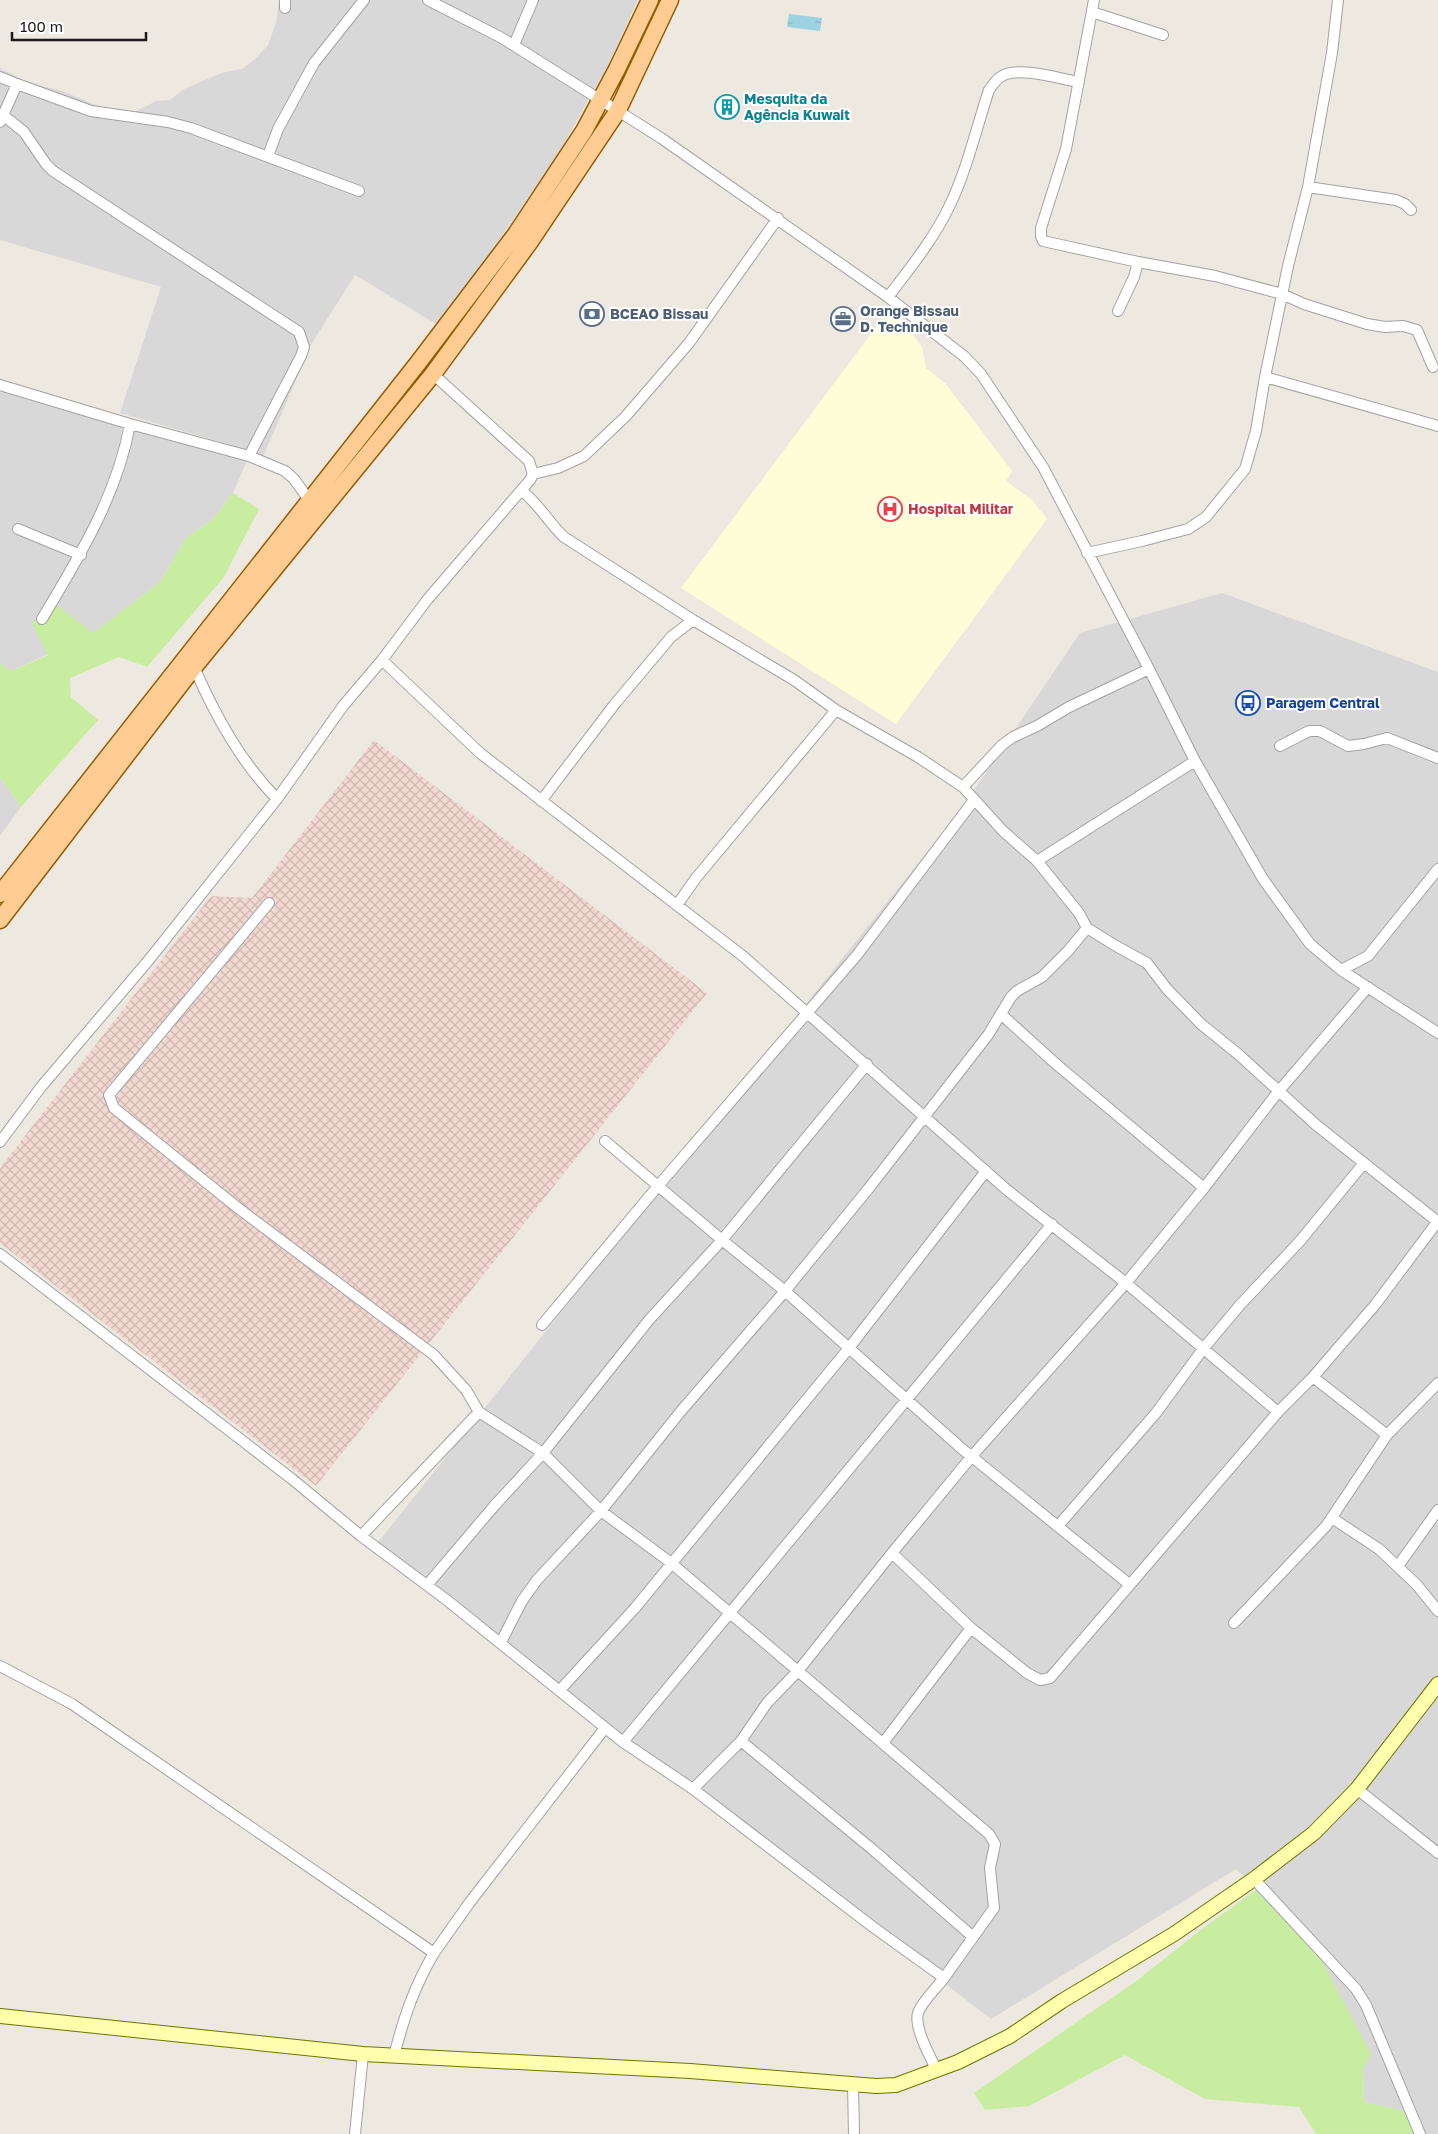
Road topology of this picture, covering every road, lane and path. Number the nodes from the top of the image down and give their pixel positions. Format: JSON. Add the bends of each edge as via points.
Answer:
{"nodes":[{"id":1,"x":364,"y":0,"type":"edge"},
{"id":2,"x":428,"y":0,"type":"edge"},
{"id":3,"x":533,"y":0,"type":"edge"},
{"id":4,"x":650,"y":0,"type":"edge"},
{"id":5,"x":670,"y":0,"type":"edge"},
{"id":6,"x":1094,"y":0,"type":"edge"},
{"id":7,"x":1338,"y":0,"type":"edge"},
{"id":8,"x":1092,"y":12,"type":"junction"},
{"id":9,"x":1163,"y":35,"type":"dead end"},
{"id":10,"x":514,"y":45,"type":"junction"},
{"id":11,"x":0,"y":77,"type":"edge"},
{"id":12,"x":1079,"y":82,"type":"junction"},
{"id":13,"x":18,"y":84,"type":"junction"},
{"id":14,"x":601,"y":100,"type":"junction"},
{"id":15,"x":617,"y":112,"type":"junction"},
{"id":16,"x":2,"y":119,"type":"edge"},
{"id":17,"x":268,"y":156,"type":"junction"},
{"id":18,"x":1308,"y":187,"type":"junction"},
{"id":19,"x":359,"y":191,"type":"dead end"},
{"id":20,"x":1411,"y":210,"type":"dead end"},
{"id":21,"x":778,"y":218,"type":"junction"},
{"id":22,"x":1138,"y":262,"type":"junction"},
{"id":23,"x":1282,"y":294,"type":"junction"},
{"id":24,"x":888,"y":296,"type":"junction"},
{"id":25,"x":1118,"y":311,"type":"dead end"},
{"id":26,"x":1433,"y":367,"type":"dead end"},
{"id":27,"x":434,"y":374,"type":"junction"},
{"id":28,"x":1265,"y":376,"type":"junction"},
{"id":29,"x":0,"y":385,"type":"edge"},
{"id":30,"x":130,"y":424,"type":"junction"},
{"id":31,"x":1438,"y":426,"type":"edge"},
{"id":32,"x":249,"y":456,"type":"junction"},
{"id":33,"x":533,"y":474,"type":"junction"},
{"id":34,"x":522,"y":491,"type":"junction"},
{"id":35,"x":309,"y":500,"type":"junction"},
{"id":36,"x":18,"y":529,"type":"dead end"},
{"id":37,"x":1087,"y":553,"type":"junction"},
{"id":38,"x":80,"y":555,"type":"junction"},
{"id":39,"x":42,"y":619,"type":"dead end"},
{"id":40,"x":693,"y":620,"type":"junction"},
{"id":41,"x":382,"y":660,"type":"junction"},
{"id":42,"x":194,"y":667,"type":"junction"},
{"id":43,"x":1149,"y":669,"type":"junction"},
{"id":44,"x":836,"y":710,"type":"junction"},
{"id":45,"x":1280,"y":746,"type":"dead end"},
{"id":46,"x":1438,"y":758,"type":"edge"},
{"id":47,"x":1195,"y":762,"type":"junction"},
{"id":48,"x":963,"y":786,"type":"junction"},
{"id":49,"x":276,"y":799,"type":"junction"},
{"id":50,"x":974,"y":800,"type":"junction"},
{"id":51,"x":541,"y":801,"type":"junction"},
{"id":52,"x":1038,"y":861,"type":"junction"},
{"id":53,"x":1438,"y":869,"type":"edge"},
{"id":54,"x":0,"y":894,"type":"edge"},
{"id":55,"x":269,"y":903,"type":"dead end"},
{"id":56,"x":677,"y":904,"type":"junction"},
{"id":57,"x":0,"y":920,"type":"edge"},
{"id":58,"x":1087,"y":928,"type":"junction"},
{"id":59,"x":1341,"y":970,"type":"junction"},
{"id":60,"x":1368,"y":987,"type":"junction"},
{"id":61,"x":807,"y":1013,"type":"junction"},
{"id":62,"x":1002,"y":1015,"type":"junction"},
{"id":63,"x":1438,"y":1033,"type":"edge"},
{"id":64,"x":867,"y":1064,"type":"junction"},
{"id":65,"x":1278,"y":1092,"type":"junction"},
{"id":66,"x":926,"y":1117,"type":"junction"},
{"id":67,"x":605,"y":1141,"type":"dead end"},
{"id":68,"x":0,"y":1142,"type":"edge"},
{"id":69,"x":1364,"y":1163,"type":"junction"},
{"id":70,"x":986,"y":1171,"type":"junction"},
{"id":71,"x":658,"y":1186,"type":"junction"},
{"id":72,"x":1204,"y":1188,"type":"junction"},
{"id":73,"x":1438,"y":1222,"type":"edge"},
{"id":74,"x":1052,"y":1224,"type":"junction"},
{"id":75,"x":722,"y":1240,"type":"junction"},
{"id":76,"x":0,"y":1254,"type":"edge"},
{"id":77,"x":1126,"y":1283,"type":"junction"},
{"id":78,"x":785,"y":1291,"type":"junction"},
{"id":79,"x":542,"y":1325,"type":"dead end"},
{"id":80,"x":849,"y":1348,"type":"junction"},
{"id":81,"x":1203,"y":1349,"type":"junction"},
{"id":82,"x":1312,"y":1377,"type":"junction"},
{"id":83,"x":1438,"y":1383,"type":"edge"},
{"id":84,"x":906,"y":1400,"type":"junction"},
{"id":85,"x":479,"y":1412,"type":"junction"},
{"id":86,"x":1278,"y":1412,"type":"junction"},
{"id":87,"x":1387,"y":1435,"type":"junction"},
{"id":88,"x":543,"y":1453,"type":"junction"},
{"id":89,"x":972,"y":1456,"type":"junction"},
{"id":90,"x":1438,"y":1510,"type":"edge"},
{"id":91,"x":601,"y":1511,"type":"junction"},
{"id":92,"x":1332,"y":1518,"type":"junction"},
{"id":93,"x":1058,"y":1526,"type":"junction"},
{"id":94,"x":361,"y":1536,"type":"junction"},
{"id":95,"x":892,"y":1553,"type":"junction"},
{"id":96,"x":670,"y":1562,"type":"junction"},
{"id":97,"x":1398,"y":1566,"type":"junction"},
{"id":98,"x":1129,"y":1584,"type":"junction"},
{"id":99,"x":427,"y":1585,"type":"junction"},
{"id":100,"x":1438,"y":1610,"type":"edge"},
{"id":101,"x":731,"y":1613,"type":"junction"},
{"id":102,"x":1234,"y":1623,"type":"dead end"},
{"id":103,"x":971,"y":1628,"type":"junction"},
{"id":104,"x":500,"y":1642,"type":"junction"},
{"id":105,"x":0,"y":1666,"type":"edge"},
{"id":106,"x":798,"y":1671,"type":"junction"},
{"id":107,"x":1438,"y":1684,"type":"edge"},
{"id":108,"x":560,"y":1690,"type":"junction"},
{"id":109,"x":605,"y":1728,"type":"junction"},
{"id":110,"x":741,"y":1741,"type":"junction"},
{"id":111,"x":623,"y":1742,"type":"junction"},
{"id":112,"x":883,"y":1743,"type":"junction"},
{"id":113,"x":694,"y":1789,"type":"junction"},
{"id":114,"x":1357,"y":1789,"type":"junction"},
{"id":115,"x":1438,"y":1853,"type":"edge"},
{"id":116,"x":1254,"y":1879,"type":"junction"},
{"id":117,"x":972,"y":1936,"type":"junction"},
{"id":118,"x":434,"y":1953,"type":"junction"},
{"id":119,"x":944,"y":1978,"type":"junction"},
{"id":120,"x":0,"y":2016,"type":"edge"},
{"id":121,"x":363,"y":2054,"type":"junction"},
{"id":122,"x":394,"y":2056,"type":"junction"},
{"id":123,"x":936,"y":2069,"type":"junction"},
{"id":124,"x":853,"y":2085,"type":"junction"},
{"id":125,"x":355,"y":2134,"type":"edge"},
{"id":126,"x":854,"y":2134,"type":"edge"},
{"id":127,"x":1420,"y":2134,"type":"edge"}],
"edges":[{"from":1,"to":17,"type":"street","via":[[314,63],[278,129]]},
{"from":2,"to":10,"type":"street"},
{"from":3,"to":10,"type":"street"},
{"from":4,"to":14,"type":"main road"},
{"from":5,"to":15,"type":"main road"},
{"from":6,"to":8,"type":"street"},
{"from":7,"to":18,"type":"street"},
{"from":8,"to":9,"type":"street"},
{"from":8,"to":12,"type":"street"},
{"from":10,"to":14,"type":"street"},
{"from":11,"to":13,"type":"street"},
{"from":12,"to":22,"type":"street","via":[[1066,149],[1041,236],[1052,244]]},
{"from":12,"to":24,"type":"street","via":[[1025,73],[1003,75],[996,81],[989,90],[949,207],[934,234]]},
{"from":13,"to":16,"type":"street"},
{"from":13,"to":17,"type":"street","via":[[91,110],[168,122]]},
{"from":14,"to":15,"type":"street"},
{"from":14,"to":35,"type":"main road","via":[[516,234]]},
{"from":15,"to":21,"type":"street"},
{"from":15,"to":27,"type":"main road","via":[[529,243]]},
{"from":16,"to":32,"type":"street","via":[[24,132],[46,164],[58,174],[298,332],[304,346],[301,356]]},
{"from":17,"to":19,"type":"street"},
{"from":18,"to":20,"type":"street","via":[[1396,200]]},
{"from":18,"to":23,"type":"street"},
{"from":21,"to":24,"type":"street"},
{"from":21,"to":33,"type":"street","via":[[689,343],[626,416],[584,456],[558,468]]},
{"from":22,"to":23,"type":"street","via":[[1215,276]]},
{"from":22,"to":25,"type":"street"},
{"from":23,"to":26,"type":"street","via":[[1367,324],[1417,330]]},
{"from":23,"to":28,"type":"street"},
{"from":24,"to":37,"type":"street","via":[[952,345],[980,374],[1043,467]]},
{"from":27,"to":33,"type":"street","via":[[522,453]]},
{"from":27,"to":42,"type":"main road"},
{"from":28,"to":31,"type":"street"},
{"from":28,"to":37,"type":"street","via":[[1256,430],[1244,469],[1206,517],[1188,529]]},
{"from":29,"to":30,"type":"street"},
{"from":30,"to":32,"type":"street"},
{"from":30,"to":38,"type":"street","via":[[115,481]]},
{"from":32,"to":35,"type":"street","via":[[286,471]]},
{"from":33,"to":34,"type":"street"},
{"from":34,"to":40,"type":"street","via":[[564,537]]},
{"from":34,"to":41,"type":"street","via":[[427,600]]},
{"from":35,"to":54,"type":"main road"},
{"from":36,"to":38,"type":"street"},
{"from":37,"to":43,"type":"street"},
{"from":38,"to":39,"type":"street"},
{"from":40,"to":44,"type":"street","via":[[794,680]]},
{"from":40,"to":51,"type":"street","via":[[671,637],[620,697]]},
{"from":41,"to":49,"type":"street","via":[[343,706]]},
{"from":41,"to":51,"type":"street","via":[[480,753]]},
{"from":42,"to":49,"type":"street","via":[[231,740]]},
{"from":42,"to":57,"type":"main road"},
{"from":43,"to":47,"type":"street"},
{"from":43,"to":48,"type":"street","via":[[1012,737]]},
{"from":44,"to":48,"type":"street"},
{"from":44,"to":56,"type":"street"},
{"from":45,"to":46,"type":"street","via":[[1309,731],[1320,731],[1348,746],[1387,738]]},
{"from":47,"to":52,"type":"street"},
{"from":47,"to":59,"type":"street","via":[[1263,880],[1310,944]]},
{"from":48,"to":50,"type":"street"},
{"from":49,"to":68,"type":"street","via":[[148,960],[53,1072]]},
{"from":50,"to":52,"type":"street"},
{"from":50,"to":61,"type":"street","via":[[889,915]]},
{"from":51,"to":56,"type":"street"},
{"from":52,"to":58,"type":"street"},
{"from":53,"to":59,"type":"street","via":[[1368,956]]},
{"from":55,"to":85,"type":"street","via":[[110,1095],[114,1108],[238,1208],[434,1355],[466,1390]]},
{"from":56,"to":61,"type":"street"},
{"from":58,"to":62,"type":"street","via":[[1042,977],[1018,991]]},
{"from":58,"to":65,"type":"street","via":[[1148,963],[1186,1010]]},
{"from":59,"to":60,"type":"street"},
{"from":60,"to":63,"type":"street"},
{"from":60,"to":65,"type":"street"},
{"from":61,"to":64,"type":"street"},
{"from":61,"to":71,"type":"street"},
{"from":62,"to":66,"type":"street"},
{"from":62,"to":72,"type":"street"},
{"from":64,"to":66,"type":"street"},
{"from":64,"to":75,"type":"street"},
{"from":65,"to":69,"type":"street"},
{"from":65,"to":72,"type":"street"},
{"from":66,"to":70,"type":"street"},
{"from":66,"to":78,"type":"street"},
{"from":67,"to":71,"type":"street"},
{"from":69,"to":73,"type":"street"},
{"from":69,"to":81,"type":"street","via":[[1300,1241]]},
{"from":70,"to":74,"type":"street"},
{"from":70,"to":80,"type":"street"},
{"from":71,"to":75,"type":"street"},
{"from":71,"to":79,"type":"street"},
{"from":72,"to":77,"type":"street"},
{"from":73,"to":82,"type":"street","via":[[1375,1305]]},
{"from":74,"to":77,"type":"street"},
{"from":74,"to":84,"type":"street"},
{"from":75,"to":78,"type":"street"},
{"from":75,"to":88,"type":"street","via":[[649,1320]]},
{"from":76,"to":94,"type":"street"},
{"from":77,"to":81,"type":"street"},
{"from":77,"to":89,"type":"street"},
{"from":78,"to":80,"type":"street"},
{"from":78,"to":91,"type":"street","via":[[681,1411]]},
{"from":80,"to":84,"type":"street"},
{"from":80,"to":96,"type":"street"},
{"from":81,"to":86,"type":"street"},
{"from":81,"to":93,"type":"street","via":[[1156,1413]]},
{"from":82,"to":86,"type":"street"},
{"from":82,"to":87,"type":"street"},
{"from":83,"to":87,"type":"street"},
{"from":84,"to":89,"type":"street"},
{"from":84,"to":101,"type":"street"},
{"from":85,"to":88,"type":"street"},
{"from":85,"to":94,"type":"street"},
{"from":86,"to":98,"type":"street"},
{"from":87,"to":92,"type":"street"},
{"from":88,"to":91,"type":"street"},
{"from":88,"to":99,"type":"street"},
{"from":89,"to":93,"type":"street"},
{"from":89,"to":95,"type":"street"},
{"from":90,"to":97,"type":"street"},
{"from":91,"to":96,"type":"street"},
{"from":91,"to":104,"type":"street","via":[[537,1580]]},
{"from":92,"to":97,"type":"street","via":[[1365,1537]]},
{"from":92,"to":102,"type":"street"},
{"from":93,"to":98,"type":"street"},
{"from":94,"to":99,"type":"street"},
{"from":95,"to":103,"type":"street"},
{"from":95,"to":106,"type":"street"},
{"from":96,"to":101,"type":"street"},
{"from":96,"to":108,"type":"street","via":[[634,1608]]},
{"from":97,"to":100,"type":"street"},
{"from":98,"to":103,"type":"street","via":[[1057,1672],[1045,1680],[1027,1673]]},
{"from":99,"to":104,"type":"street"},
{"from":101,"to":106,"type":"street"},
{"from":101,"to":111,"type":"street"},
{"from":103,"to":112,"type":"street"},
{"from":104,"to":108,"type":"street"},
{"from":105,"to":118,"type":"street","via":[[72,1704]]},
{"from":106,"to":110,"type":"street","via":[[767,1703]]},
{"from":106,"to":112,"type":"street"},
{"from":107,"to":114,"type":"street"},
{"from":108,"to":109,"type":"street"},
{"from":109,"to":111,"type":"street"},
{"from":109,"to":118,"type":"street"},
{"from":110,"to":113,"type":"street"},
{"from":110,"to":117,"type":"street"},
{"from":111,"to":113,"type":"street"},
{"from":112,"to":117,"type":"street","via":[[994,1840],[990,1868],[994,1904]]},
{"from":113,"to":119,"type":"street"},
{"from":114,"to":115,"type":"street"},
{"from":114,"to":116,"type":"street","via":[[1314,1833]]},
{"from":116,"to":123,"type":"street","via":[[1174,1934],[1010,2036],[958,2062]]},
{"from":116,"to":127,"type":"street","via":[[1356,1989],[1366,2005]]},
{"from":117,"to":119,"type":"street"},
{"from":118,"to":122,"type":"street","via":[[408,2006]]},
{"from":119,"to":123,"type":"street","via":[[923,2005],[918,2018],[919,2030]]},
{"from":120,"to":121,"type":"street"},
{"from":121,"to":122,"type":"street"},
{"from":121,"to":125,"type":"street"},
{"from":122,"to":124,"type":"street","via":[[680,2070]]},
{"from":123,"to":124,"type":"street","via":[[896,2085]]},
{"from":124,"to":126,"type":"street"}]}
